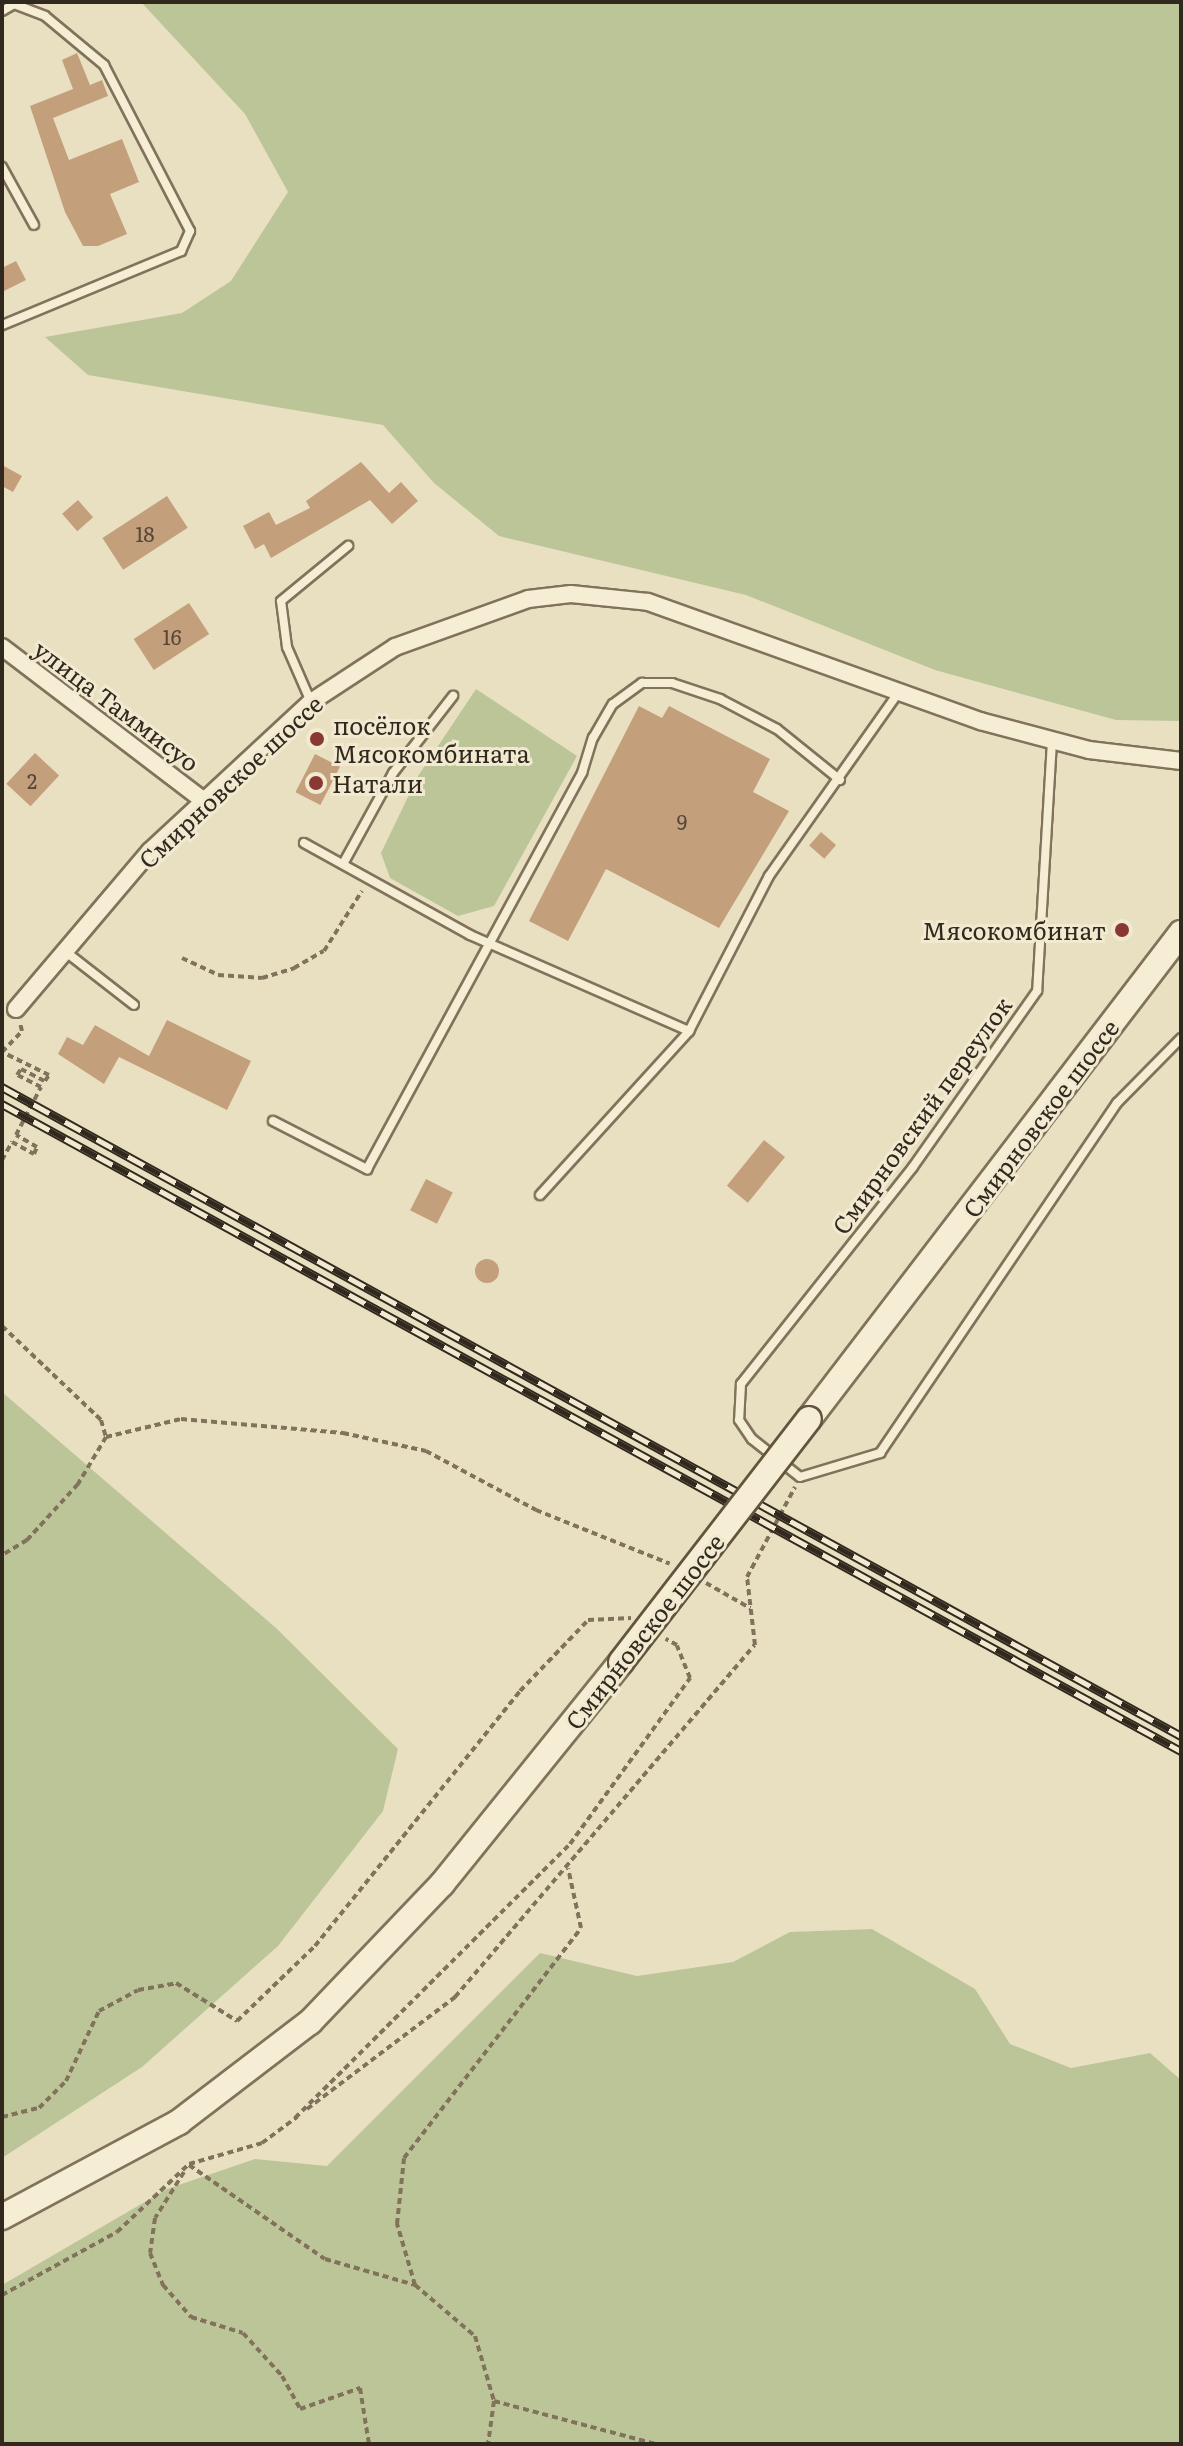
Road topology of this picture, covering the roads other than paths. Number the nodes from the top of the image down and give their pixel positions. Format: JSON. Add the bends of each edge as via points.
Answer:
{"nodes":[{"id":1,"x":2,"y":11,"type":"edge"},
{"id":2,"x":2,"y":167,"type":"edge"},
{"id":3,"x":34,"y":225,"type":"dead end"},
{"id":4,"x":2,"y":325,"type":"edge"},
{"id":5,"x":348,"y":546,"type":"dead end"},
{"id":6,"x":2,"y":647,"type":"edge"},
{"id":7,"x":898,"y":693,"type":"junction"},
{"id":8,"x":453,"y":696,"type":"dead end"},
{"id":9,"x":311,"y":702,"type":"junction"},
{"id":10,"x":1052,"y":741,"type":"junction"},
{"id":11,"x":1181,"y":761,"type":"edge"},
{"id":12,"x":840,"y":780,"type":"junction"},
{"id":13,"x":203,"y":800,"type":"junction"},
{"id":14,"x":304,"y":843,"type":"dead end"},
{"id":15,"x":343,"y":864,"type":"junction"},
{"id":16,"x":1181,"y":933,"type":"edge"},
{"id":17,"x":492,"y":945,"type":"junction"},
{"id":18,"x":66,"y":952,"type":"junction"},
{"id":19,"x":134,"y":1005,"type":"dead end"},
{"id":20,"x":16,"y":1009,"type":"dead end"},
{"id":21,"x":689,"y":1031,"type":"junction"},
{"id":22,"x":1181,"y":1038,"type":"edge"},
{"id":23,"x":273,"y":1121,"type":"dead end"},
{"id":24,"x":540,"y":1195,"type":"dead end"},
{"id":25,"x":2,"y":2217,"type":"edge"}],
"edges":[{"from":1,"to":4,"type":"lane","via":[[14,4],[45,16],[104,65],[190,231],[181,251]]},
{"from":2,"to":3,"type":"lane"},
{"from":5,"to":9,"type":"lane","via":[[281,601],[287,647]]},
{"from":6,"to":13,"type":"street","name":"улица Таммисуо"},
{"from":7,"to":9,"type":"street","name":"Смирновское шоссе","via":[[648,602],[571,594],[528,599],[431,630]]},
{"from":7,"to":10,"type":"street","name":"Смирновское шоссе"},
{"from":7,"to":12,"type":"lane"},
{"from":8,"to":15,"type":"lane","via":[[393,773]]},
{"from":9,"to":13,"type":"street","name":"Смирновское шоссе"},
{"from":10,"to":11,"type":"street","name":"Смирновское шоссе"},
{"from":10,"to":22,"type":"lane","name":"Смирновский переулок","via":[[1037,991],[913,1167],[741,1384],[739,1420],[800,1477],[880,1453],[1117,1103]]},
{"from":12,"to":17,"type":"lane","via":[[777,729],[720,699],[672,683],[642,683],[613,704],[593,738]]},
{"from":12,"to":21,"type":"lane","via":[[769,876]]},
{"from":13,"to":18,"type":"street","name":"Смирновское шоссе"},
{"from":14,"to":15,"type":"lane"},
{"from":15,"to":17,"type":"lane"},
{"from":16,"to":25,"type":"main road","name":"Смирновское шоссе","bridge":true,"via":[[621,1662],[442,1884],[310,2022],[179,2122]]},
{"from":17,"to":21,"type":"lane"},
{"from":17,"to":23,"type":"lane","via":[[367,1169]]},
{"from":18,"to":19,"type":"lane"},
{"from":18,"to":20,"type":"street","name":"Смирновское шоссе"},
{"from":21,"to":24,"type":"lane"}]}
